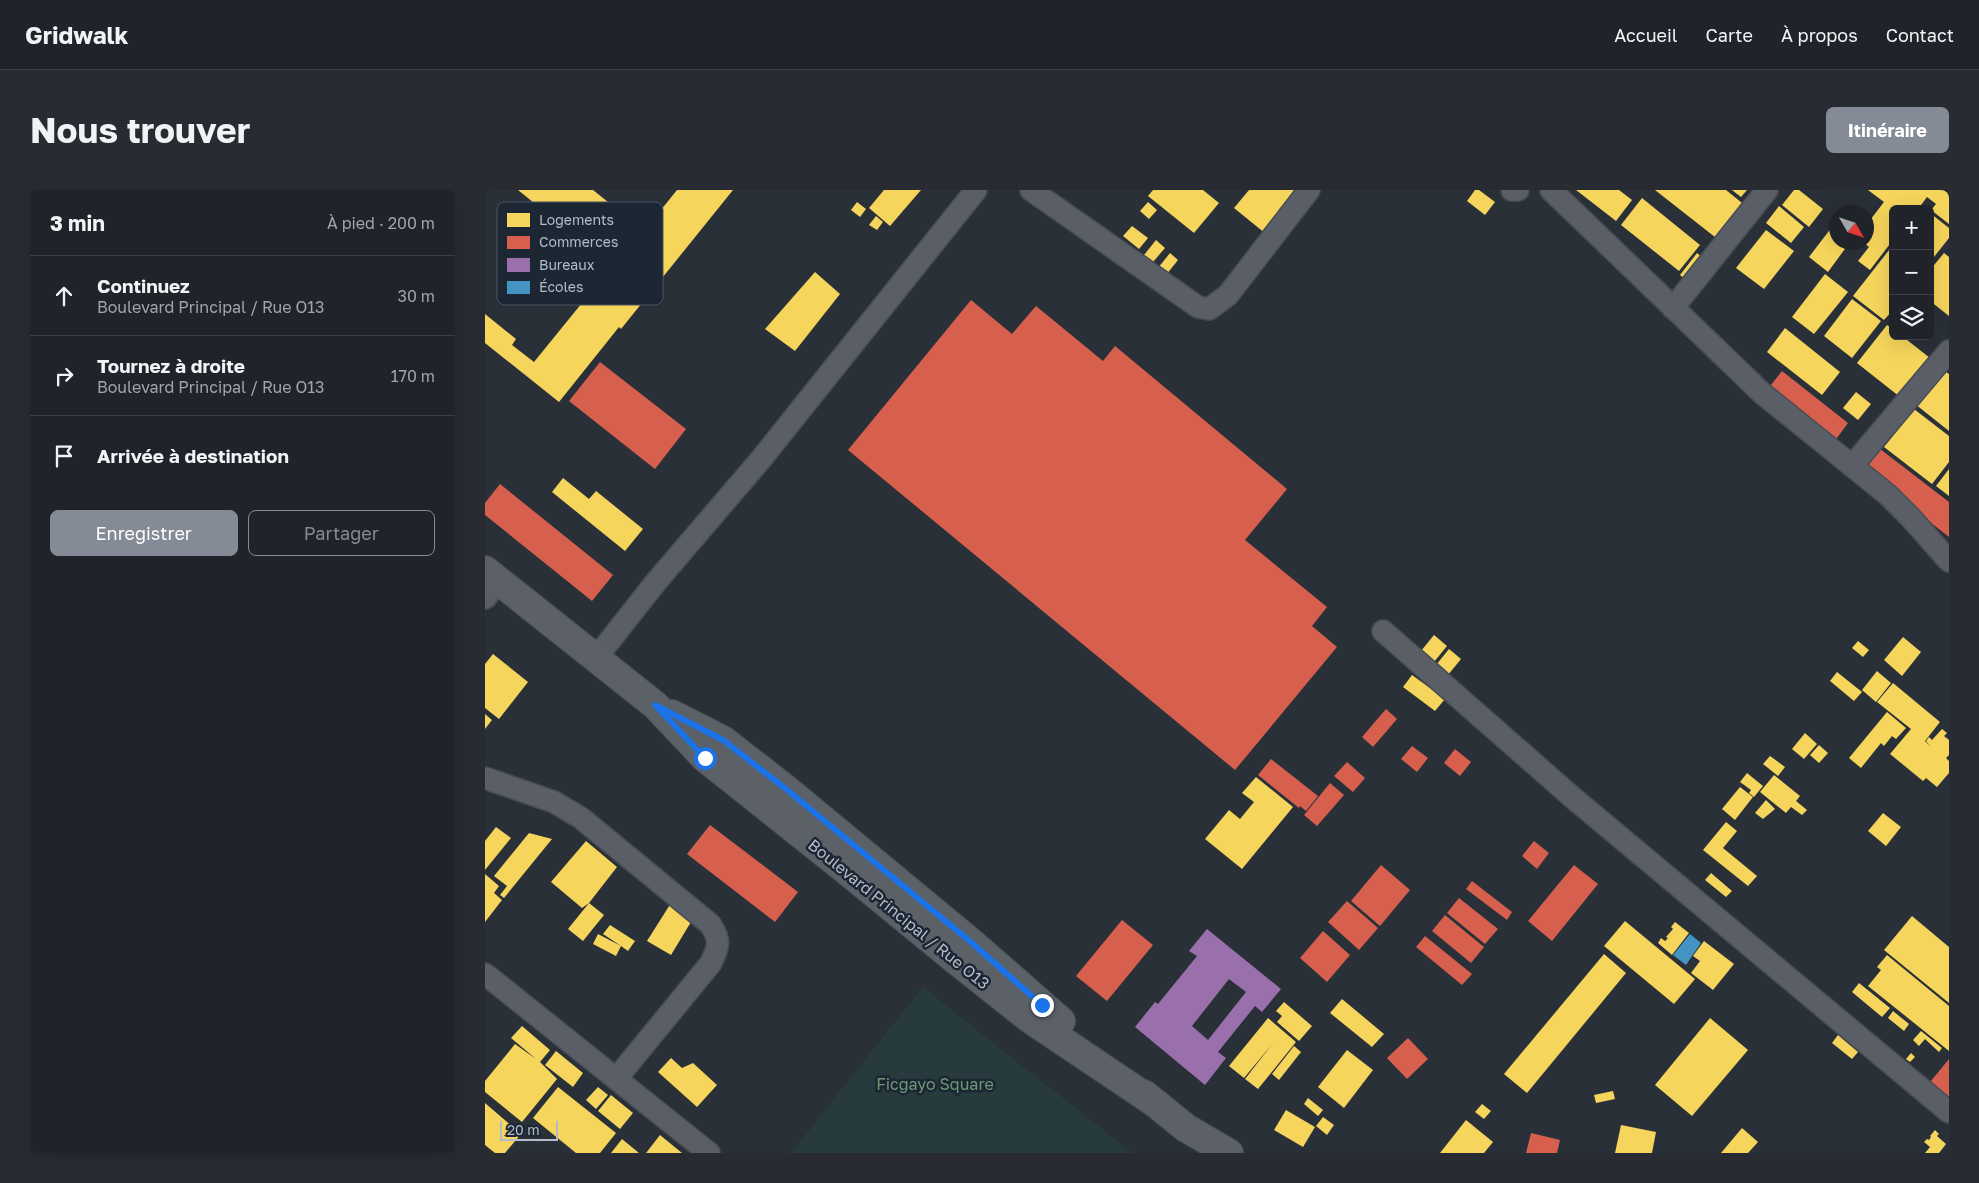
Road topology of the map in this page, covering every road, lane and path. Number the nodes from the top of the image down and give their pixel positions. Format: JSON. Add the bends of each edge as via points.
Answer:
{"nodes":[{"id":1,"x":976,"y":190,"type":"edge"},
{"id":2,"x":1031,"y":190,"type":"edge"},
{"id":3,"x":1309,"y":190,"type":"edge"},
{"id":4,"x":1512,"y":190,"type":"edge"},
{"id":5,"x":1518,"y":190,"type":"edge"},
{"id":6,"x":1551,"y":190,"type":"edge"},
{"id":7,"x":1767,"y":190,"type":"edge"},
{"id":8,"x":1673,"y":308,"type":"junction"},
{"id":9,"x":1949,"y":351,"type":"edge"},
{"id":10,"x":1852,"y":466,"type":"junction"},
{"id":11,"x":1949,"y":561,"type":"edge"},
{"id":12,"x":490,"y":583,"type":"edge"},
{"id":13,"x":1383,"y":631,"type":"dead end"},
{"id":14,"x":597,"y":658,"type":"junction"},
{"id":15,"x":485,"y":778,"type":"edge"},
{"id":16,"x":485,"y":974,"type":"edge"},
{"id":17,"x":616,"y":1079,"type":"junction"},
{"id":18,"x":1949,"y":1112,"type":"edge"},
{"id":19,"x":709,"y":1153,"type":"edge"},
{"id":20,"x":1229,"y":1153,"type":"edge"}],
"edges":[{"from":1,"to":14,"type":"street","via":[[763,458],[656,582]]},
{"from":2,"to":3,"type":"street","via":[[1198,307],[1209,309],[1228,295]]},
{"from":4,"to":5,"type":"street"},
{"from":6,"to":8,"type":"street"},
{"from":7,"to":8,"type":"street"},
{"from":8,"to":10,"type":"street","via":[[1763,394]]},
{"from":9,"to":10,"type":"street"},
{"from":10,"to":11,"type":"street","via":[[1911,518]]},
{"from":12,"to":14,"type":"main road","name":"Boulevard Principal / Rue O13"},
{"from":13,"to":18,"type":"street","via":[[1572,797]]},
{"from":14,"to":20,"type":"main road","name":"Boulevard Principal / Rue O13","via":[[655,705],[723,740],[786,789],[979,949],[1158,1105],[1186,1128]]},
{"from":15,"to":17,"type":"street","via":[[554,802],[581,818],[711,924],[718,935],[711,963]]},
{"from":16,"to":17,"type":"street"},
{"from":17,"to":19,"type":"street"}]}
